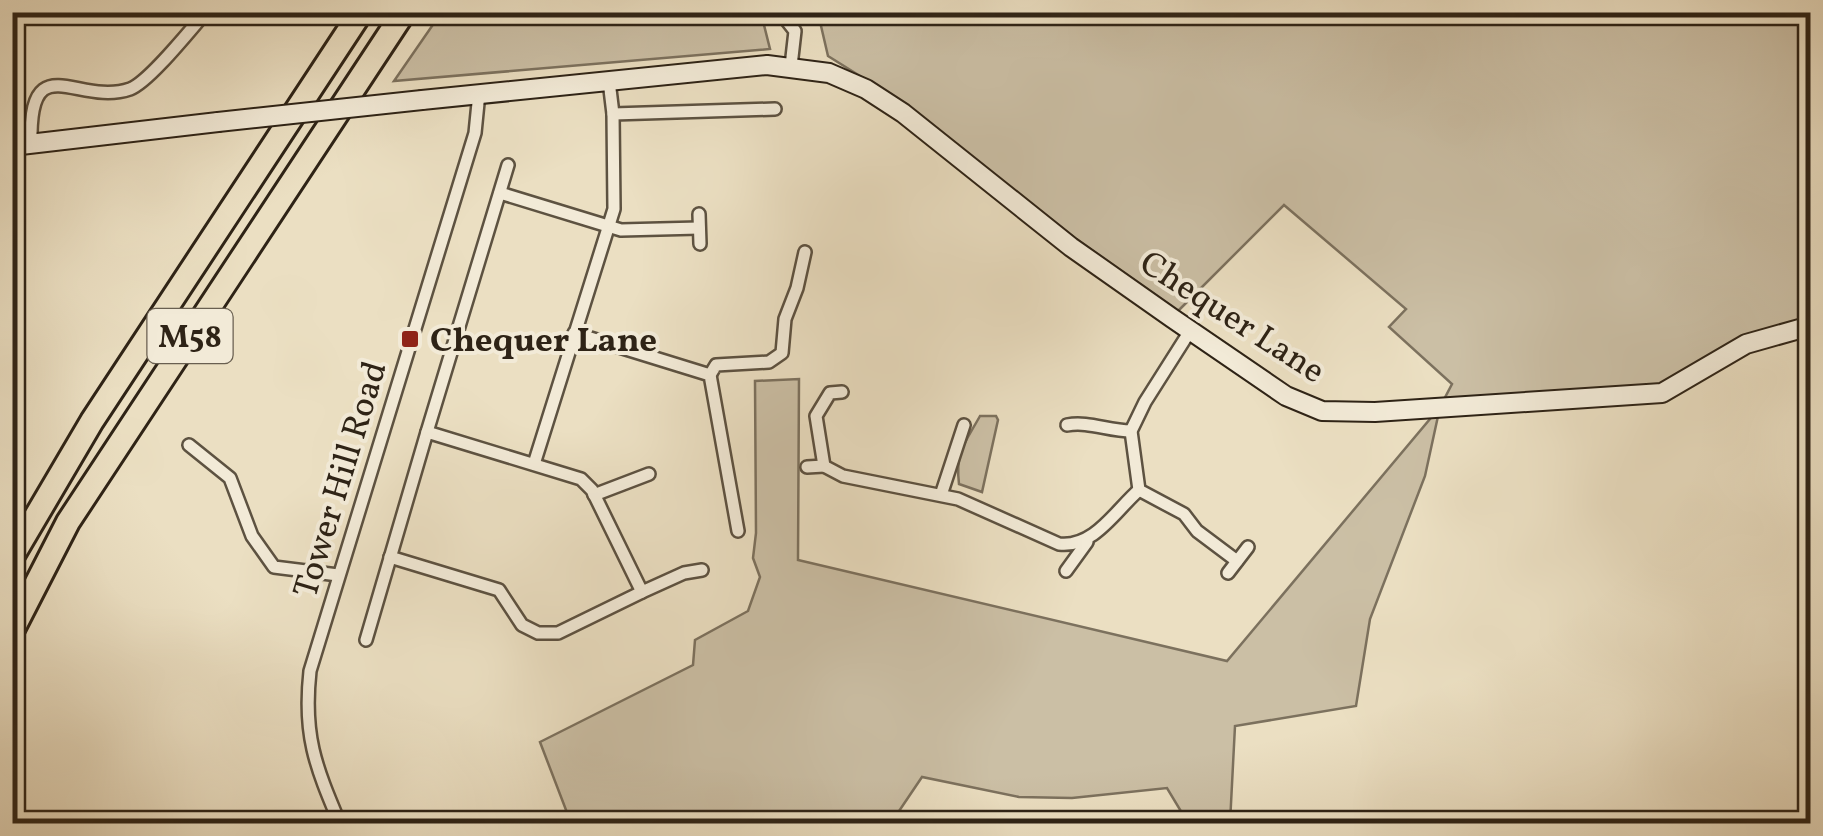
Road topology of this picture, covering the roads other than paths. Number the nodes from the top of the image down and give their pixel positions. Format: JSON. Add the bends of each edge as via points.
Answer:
{"nodes":[{"id":1,"x":206,"y":12,"type":"edge"},
{"id":2,"x":361,"y":12,"type":"edge"},
{"id":3,"x":404,"y":12,"type":"edge"},
{"id":4,"x":412,"y":12,"type":"edge"},
{"id":5,"x":780,"y":12,"type":"edge"},
{"id":6,"x":380,"y":48,"type":"junction"},
{"id":7,"x":791,"y":66,"type":"junction"},
{"id":8,"x":608,"y":81,"type":"junction"},
{"id":9,"x":480,"y":93,"type":"junction"},
{"id":10,"x":774,"y":109,"type":"dead end"},
{"id":11,"x":612,"y":114,"type":"junction"},
{"id":12,"x":22,"y":145,"type":"edge"},
{"id":13,"x":508,"y":165,"type":"dead end"},
{"id":14,"x":500,"y":193,"type":"junction"},
{"id":15,"x":699,"y":214,"type":"dead end"},
{"id":16,"x":608,"y":226,"type":"junction"},
{"id":17,"x":700,"y":228,"type":"junction"},
{"id":18,"x":700,"y":244,"type":"dead end"},
{"id":19,"x":805,"y":252,"type":"dead end"},
{"id":20,"x":1810,"y":326,"type":"edge"},
{"id":21,"x":1190,"y":331,"type":"junction"},
{"id":22,"x":574,"y":333,"type":"junction"},
{"id":23,"x":710,"y":375,"type":"junction"},
{"id":24,"x":842,"y":392,"type":"dead end"},
{"id":25,"x":964,"y":425,"type":"dead end"},
{"id":26,"x":1066,"y":425,"type":"dead end"},
{"id":27,"x":1131,"y":431,"type":"junction"},
{"id":28,"x":428,"y":432,"type":"junction"},
{"id":29,"x":189,"y":445,"type":"dead end"},
{"id":30,"x":534,"y":464,"type":"junction"},
{"id":31,"x":824,"y":466,"type":"junction"},
{"id":32,"x":807,"y":467,"type":"dead end"},
{"id":33,"x":649,"y":474,"type":"dead end"},
{"id":34,"x":1140,"y":490,"type":"junction"},
{"id":35,"x":594,"y":494,"type":"junction"},
{"id":36,"x":941,"y":495,"type":"junction"},
{"id":37,"x":738,"y":531,"type":"dead end"},
{"id":38,"x":1089,"y":540,"type":"junction"},
{"id":39,"x":1248,"y":547,"type":"dead end"},
{"id":40,"x":390,"y":556,"type":"junction"},
{"id":41,"x":12,"y":557,"type":"edge"},
{"id":42,"x":1238,"y":561,"type":"junction"},
{"id":43,"x":702,"y":570,"type":"dead end"},
{"id":44,"x":1066,"y":571,"type":"dead end"},
{"id":45,"x":1228,"y":573,"type":"dead end"},
{"id":46,"x":338,"y":575,"type":"junction"},
{"id":47,"x":642,"y":592,"type":"junction"},
{"id":48,"x":12,"y":631,"type":"edge"},
{"id":49,"x":366,"y":640,"type":"dead end"},
{"id":50,"x":340,"y":824,"type":"edge"}],
"edges":[{"from":1,"to":12,"type":"street","via":[[133,88],[43,90]]},
{"from":2,"to":41,"type":"highway","number":"M58","via":[[92,420]]},
{"from":3,"to":6,"type":"highway","number":"M58"},
{"from":4,"to":6,"type":"highway","number":"M58"},
{"from":5,"to":7,"type":"street","via":[[794,30]]},
{"from":6,"to":48,"type":"highway","number":"M58","via":[[68,522]]},
{"from":7,"to":8,"type":"street","name":"Chequer Lane"},
{"from":7,"to":21,"type":"street","name":"Chequer Lane","via":[[866,88]]},
{"from":8,"to":9,"type":"street","name":"Chequer Lane"},
{"from":8,"to":11,"type":"street"},
{"from":9,"to":12,"type":"street","name":"Chequer Lane","bridge":true},
{"from":9,"to":46,"type":"street","name":"Tower Hill Road","via":[[476,127]]},
{"from":10,"to":11,"type":"street"},
{"from":11,"to":16,"type":"street","via":[[615,192]]},
{"from":13,"to":14,"type":"street"},
{"from":14,"to":16,"type":"street"},
{"from":14,"to":28,"type":"street"},
{"from":15,"to":17,"type":"street"},
{"from":16,"to":17,"type":"street"},
{"from":16,"to":22,"type":"street"},
{"from":17,"to":18,"type":"street"},
{"from":19,"to":23,"type":"street","via":[[782,353],[769,362],[716,365]]},
{"from":20,"to":21,"type":"street","name":"Chequer Lane","via":[[1746,344],[1662,393],[1348,414],[1286,396]]},
{"from":21,"to":27,"type":"street"},
{"from":22,"to":23,"type":"street"},
{"from":22,"to":30,"type":"street"},
{"from":23,"to":37,"type":"street"},
{"from":24,"to":31,"type":"street","via":[[830,393],[816,416]]},
{"from":25,"to":36,"type":"street"},
{"from":26,"to":27,"type":"street"},
{"from":27,"to":34,"type":"street"},
{"from":28,"to":30,"type":"street"},
{"from":28,"to":40,"type":"street"},
{"from":29,"to":46,"type":"street","via":[[230,478],[252,536],[274,568]]},
{"from":30,"to":35,"type":"street","via":[[581,479]]},
{"from":31,"to":32,"type":"street"},
{"from":31,"to":36,"type":"street","via":[[843,476]]},
{"from":33,"to":35,"type":"street"},
{"from":34,"to":38,"type":"street"},
{"from":34,"to":42,"type":"street","via":[[1184,514],[1197,532]]},
{"from":35,"to":47,"type":"street"},
{"from":36,"to":38,"type":"street","via":[[1059,544]]},
{"from":38,"to":44,"type":"street"},
{"from":39,"to":42,"type":"street"},
{"from":40,"to":47,"type":"street","via":[[499,590],[522,625],[538,632],[558,633]]},
{"from":40,"to":49,"type":"street"},
{"from":42,"to":45,"type":"street"},
{"from":43,"to":47,"type":"street"},
{"from":46,"to":50,"type":"street","name":"Tower Hill Road","via":[[306,702],[312,754]]}]}
